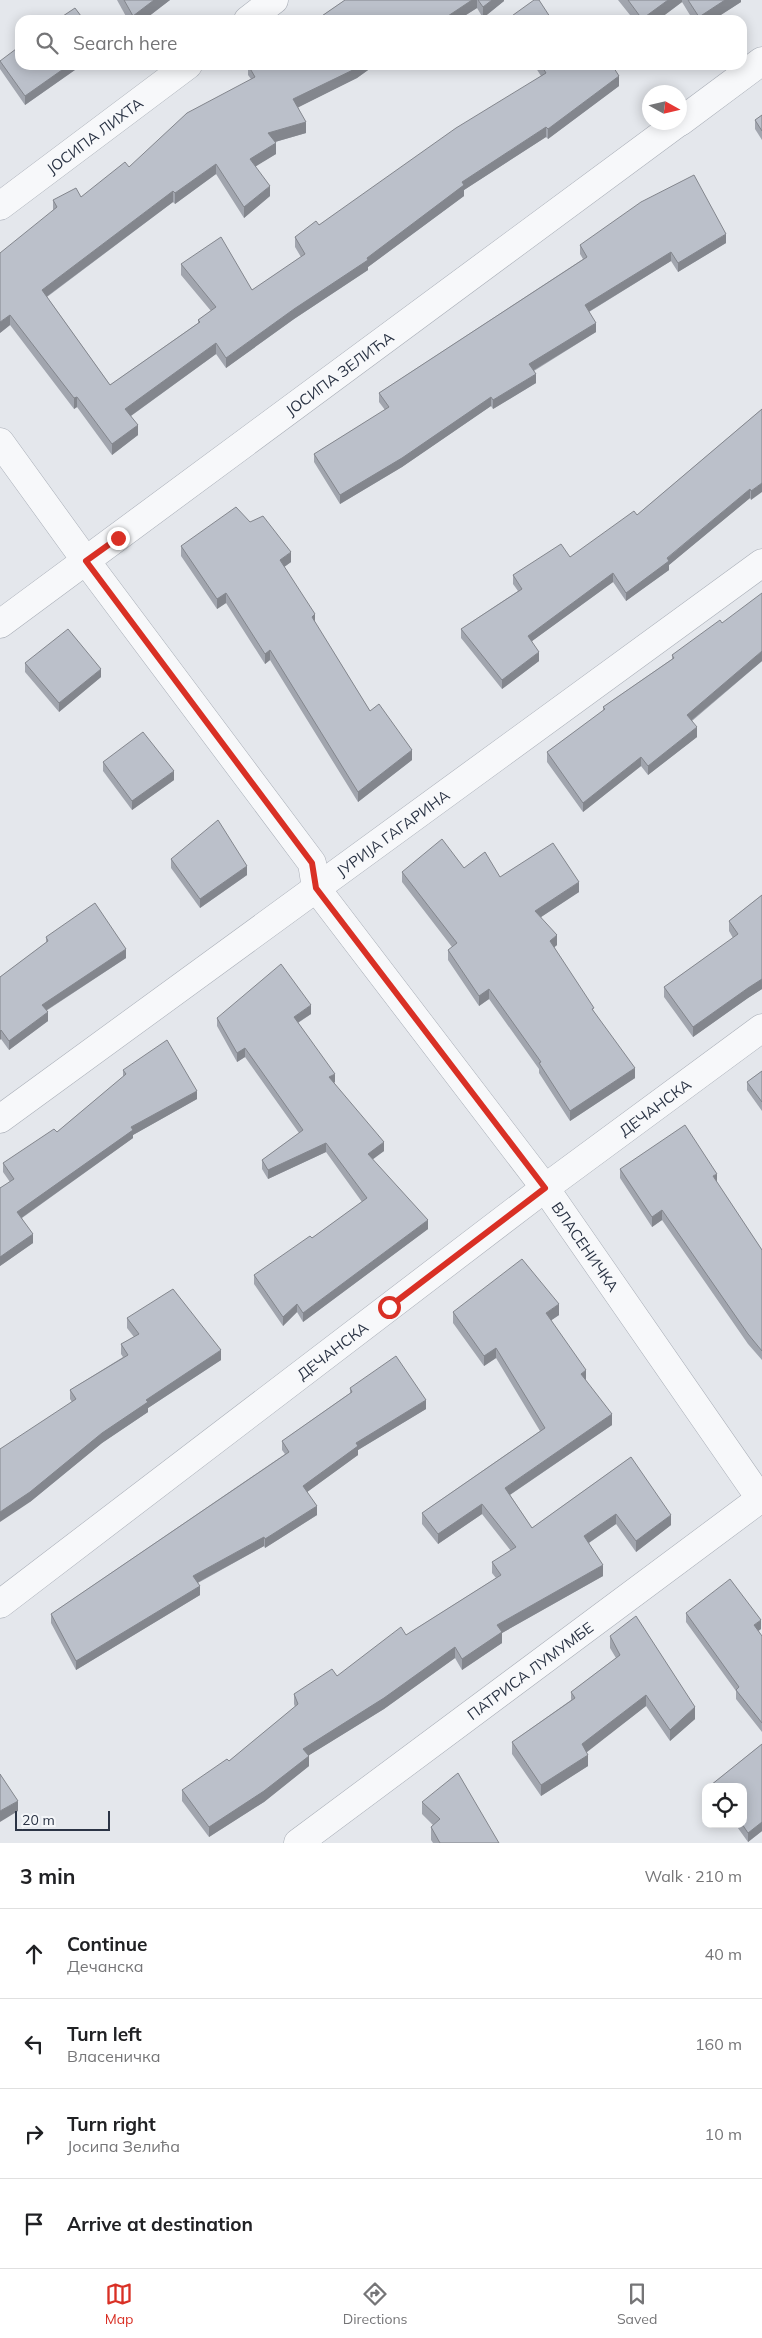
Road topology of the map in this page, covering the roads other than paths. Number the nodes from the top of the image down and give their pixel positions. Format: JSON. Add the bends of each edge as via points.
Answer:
{"nodes":[{"id":1,"x":274,"y":0,"type":"edge"},
{"id":2,"x":254,"y":15,"type":"edge"},
{"id":3,"x":762,"y":61,"type":"edge"},
{"id":4,"x":181,"y":70,"type":"edge"},
{"id":5,"x":687,"y":116,"type":"edge"},
{"id":6,"x":668,"y":130,"type":"edge"},
{"id":7,"x":0,"y":206,"type":"edge"},
{"id":8,"x":0,"y":442,"type":"edge"},
{"id":9,"x":86,"y":561,"type":"junction"},
{"id":10,"x":762,"y":563,"type":"edge"},
{"id":11,"x":0,"y":624,"type":"edge"},
{"id":12,"x":316,"y":888,"type":"junction"},
{"id":13,"x":762,"y":1028,"type":"edge"},
{"id":14,"x":0,"y":1119,"type":"edge"},
{"id":15,"x":545,"y":1188,"type":"junction"},
{"id":16,"x":761,"y":1500,"type":"edge"},
{"id":17,"x":0,"y":1604,"type":"edge"},
{"id":18,"x":298,"y":1843,"type":"edge"}],
"edges":[{"from":1,"to":2,"type":"street"},
{"from":3,"to":5,"type":"street","name":"ЈОСИПА ЗЕЛИЋА"},
{"from":4,"to":7,"type":"street","name":"ЈОСИПА ЛИХТА"},
{"from":6,"to":9,"type":"street","name":"ЈОСИПА ЗЕЛИЋА"},
{"from":8,"to":9,"type":"street","name":"ВЛАСЕНИЧКА"},
{"from":9,"to":11,"type":"street","name":"ЈОСИПА ЗЕЛИЋА"},
{"from":9,"to":12,"type":"street","name":"ВЛАСЕНИЧКА","via":[[312,863]]},
{"from":10,"to":12,"type":"street","name":"ЈУРИЈА ГАГАРИНА"},
{"from":12,"to":14,"type":"street","name":"ЈУРИЈА ГАГАРИНА"},
{"from":12,"to":15,"type":"street","name":"ВЛАСЕНИЧКА"},
{"from":13,"to":15,"type":"street","name":"ДЕЧАНСКА"},
{"from":15,"to":16,"type":"street","name":"ВЛАСЕНИЧКА"},
{"from":15,"to":17,"type":"street","name":"ДЕЧАНСКА"},
{"from":16,"to":18,"type":"street","name":"ПАТРИСА ЛУМУМБЕ"}]}
